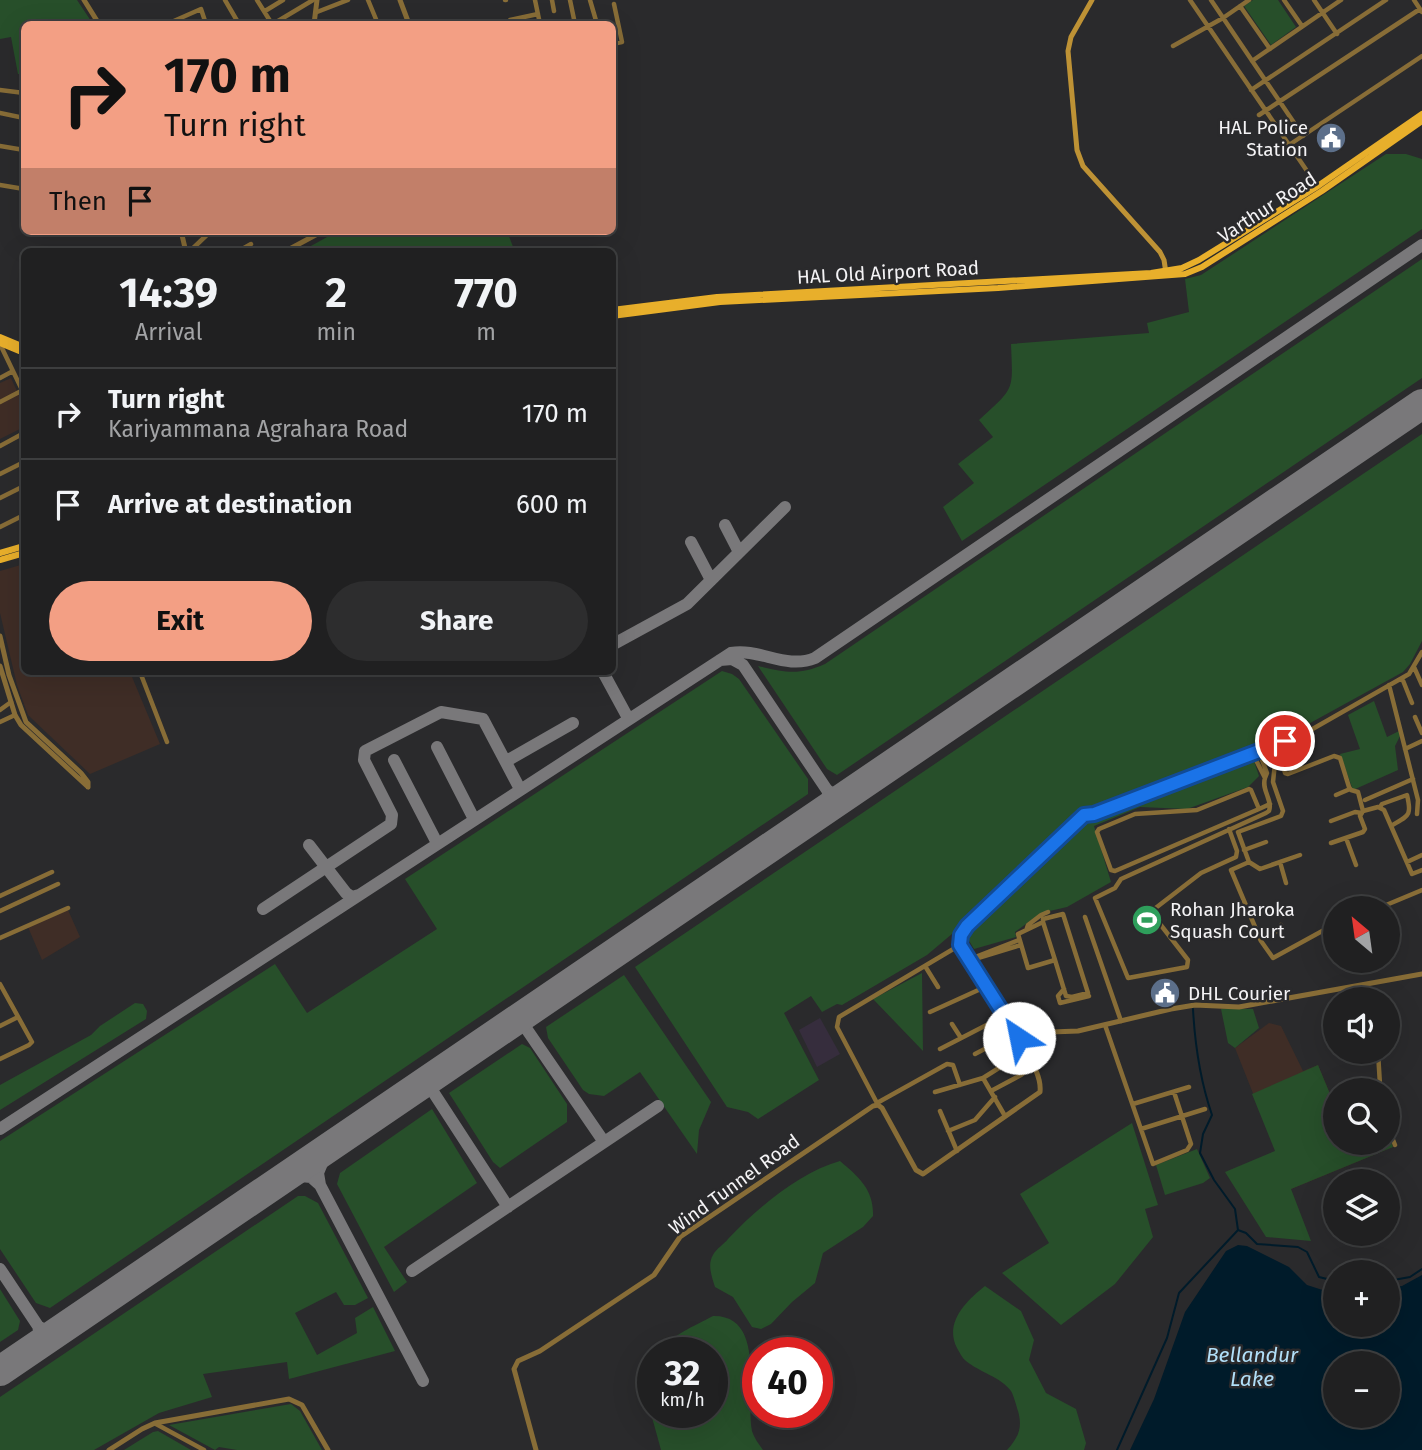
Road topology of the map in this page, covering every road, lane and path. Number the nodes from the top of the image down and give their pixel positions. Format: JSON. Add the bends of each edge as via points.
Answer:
{"nodes":[{"id":1,"x":225,"y":0,"type":"edge"},
{"id":2,"x":257,"y":0,"type":"edge"},
{"id":3,"x":281,"y":0,"type":"edge"},
{"id":4,"x":315,"y":0,"type":"edge"},
{"id":5,"x":348,"y":0,"type":"edge"},
{"id":6,"x":368,"y":0,"type":"edge"},
{"id":7,"x":400,"y":0,"type":"edge"},
{"id":8,"x":535,"y":0,"type":"edge"},
{"id":9,"x":552,"y":0,"type":"edge"},
{"id":10,"x":570,"y":0,"type":"edge"},
{"id":11,"x":590,"y":0,"type":"edge"},
{"id":12,"x":1092,"y":0,"type":"edge"},
{"id":13,"x":1198,"y":0,"type":"edge"},
{"id":14,"x":1210,"y":0,"type":"edge"},
{"id":15,"x":1249,"y":0,"type":"edge"},
{"id":16,"x":1284,"y":0,"type":"edge"},
{"id":17,"x":1314,"y":0,"type":"edge"},
{"id":18,"x":1341,"y":0,"type":"edge"},
{"id":19,"x":1387,"y":0,"type":"edge"},
{"id":20,"x":1414,"y":0,"type":"edge"},
{"id":21,"x":87,"y":1,"type":"edge"},
{"id":22,"x":1191,"y":2,"type":"edge"},
{"id":23,"x":614,"y":4,"type":"dead end"},
{"id":24,"x":1240,"y":6,"type":"junction"},
{"id":25,"x":1421,"y":10,"type":"edge"},
{"id":26,"x":265,"y":11,"type":"junction"},
{"id":27,"x":554,"y":11,"type":"dead end"},
{"id":28,"x":317,"y":12,"type":"junction"},
{"id":29,"x":1322,"y":12,"type":"junction"},
{"id":30,"x":538,"y":14,"type":"junction"},
{"id":31,"x":1223,"y":18,"type":"junction"},
{"id":32,"x":510,"y":20,"type":"dead end"},
{"id":33,"x":98,"y":21,"type":"edge"},
{"id":34,"x":175,"y":21,"type":"edge"},
{"id":35,"x":205,"y":21,"type":"edge"},
{"id":36,"x":237,"y":21,"type":"edge"},
{"id":37,"x":270,"y":21,"type":"edge"},
{"id":38,"x":277,"y":21,"type":"edge"},
{"id":39,"x":315,"y":21,"type":"edge"},
{"id":40,"x":378,"y":21,"type":"edge"},
{"id":41,"x":408,"y":21,"type":"edge"},
{"id":42,"x":539,"y":21,"type":"edge"},
{"id":43,"x":574,"y":21,"type":"edge"},
{"id":44,"x":596,"y":21,"type":"edge"},
{"id":45,"x":1302,"y":26,"type":"junction"},
{"id":46,"x":1208,"y":27,"type":"junction"},
{"id":47,"x":1337,"y":34,"type":"junction"},
{"id":48,"x":616,"y":43,"type":"edge"},
{"id":49,"x":1173,"y":46,"type":"dead end"},
{"id":50,"x":1270,"y":49,"type":"junction"},
{"id":51,"x":1422,"y":56,"type":"edge"},
{"id":52,"x":1252,"y":61,"type":"junction"},
{"id":53,"x":1266,"y":82,"type":"junction"},
{"id":54,"x":0,"y":90,"type":"edge"},
{"id":55,"x":1251,"y":90,"type":"junction"},
{"id":56,"x":21,"y":93,"type":"edge"},
{"id":57,"x":1280,"y":103,"type":"junction"},
{"id":58,"x":1266,"y":111,"type":"junction"},
{"id":59,"x":0,"y":113,"type":"edge"},
{"id":60,"x":1422,"y":114,"type":"edge"},
{"id":61,"x":1259,"y":115,"type":"dead end"},
{"id":62,"x":21,"y":117,"type":"edge"},
{"id":63,"x":1422,"y":121,"type":"edge"},
{"id":64,"x":1303,"y":136,"type":"junction"},
{"id":65,"x":1289,"y":145,"type":"junction"},
{"id":66,"x":0,"y":146,"type":"edge"},
{"id":67,"x":21,"y":150,"type":"edge"},
{"id":68,"x":0,"y":185,"type":"edge"},
{"id":69,"x":21,"y":188,"type":"edge"},
{"id":70,"x":1320,"y":189,"type":"junction"},
{"id":71,"x":207,"y":235,"type":"edge"},
{"id":72,"x":316,"y":235,"type":"edge"},
{"id":73,"x":251,"y":244,"type":"dead end"},
{"id":74,"x":192,"y":248,"type":"edge"},
{"id":75,"x":244,"y":248,"type":"edge"},
{"id":76,"x":291,"y":248,"type":"edge"},
{"id":77,"x":1166,"y":273,"type":"junction"},
{"id":78,"x":1156,"y":277,"type":"joint"},
{"id":79,"x":724,"y":299,"type":"junction"},
{"id":80,"x":616,"y":310,"type":"edge"},
{"id":81,"x":616,"y":315,"type":"edge"},
{"id":82,"x":1,"y":344,"type":"edge"},
{"id":83,"x":21,"y":347,"type":"edge"},
{"id":84,"x":21,"y":352,"type":"edge"},
{"id":85,"x":13,"y":371,"type":"junction"},
{"id":86,"x":0,"y":378,"type":"edge"},
{"id":87,"x":21,"y":386,"type":"edge"},
{"id":88,"x":21,"y":393,"type":"edge"},
{"id":89,"x":0,"y":402,"type":"edge"},
{"id":90,"x":21,"y":435,"type":"edge"},
{"id":91,"x":0,"y":446,"type":"edge"},
{"id":92,"x":21,"y":464,"type":"edge"},
{"id":93,"x":0,"y":474,"type":"edge"},
{"id":94,"x":21,"y":488,"type":"edge"},
{"id":95,"x":0,"y":498,"type":"edge"},
{"id":96,"x":21,"y":516,"type":"edge"},
{"id":97,"x":0,"y":527,"type":"edge"},
{"id":98,"x":21,"y":547,"type":"edge"},
{"id":99,"x":0,"y":553,"type":"edge"},
{"id":100,"x":21,"y":554,"type":"edge"},
{"id":101,"x":0,"y":560,"type":"edge"},
{"id":102,"x":0,"y":636,"type":"edge"},
{"id":103,"x":1422,"y":652,"type":"edge"},
{"id":104,"x":0,"y":666,"type":"edge"},
{"id":105,"x":1413,"y":667,"type":"junction"},
{"id":106,"x":141,"y":675,"type":"edge"},
{"id":107,"x":4,"y":676,"type":"edge"},
{"id":108,"x":1402,"y":678,"type":"junction"},
{"id":109,"x":1389,"y":685,"type":"junction"},
{"id":110,"x":1422,"y":685,"type":"edge"},
{"id":111,"x":10,"y":702,"type":"junction"},
{"id":112,"x":1412,"y":703,"type":"dead end"},
{"id":113,"x":0,"y":710,"type":"edge"},
{"id":114,"x":15,"y":715,"type":"junction"},
{"id":115,"x":1415,"y":717,"type":"dead end"},
{"id":116,"x":0,"y":722,"type":"edge"},
{"id":117,"x":1422,"y":733,"type":"edge"},
{"id":118,"x":1422,"y":741,"type":"edge"},
{"id":119,"x":167,"y":742,"type":"dead end"},
{"id":120,"x":1277,"y":745,"type":"junction"},
{"id":121,"x":1268,"y":748,"type":"junction"},
{"id":122,"x":1405,"y":749,"type":"junction"},
{"id":123,"x":1256,"y":753,"type":"junction"},
{"id":124,"x":1278,"y":763,"type":"junction"},
{"id":125,"x":1413,"y":779,"type":"junction"},
{"id":126,"x":1350,"y":789,"type":"junction"},
{"id":127,"x":1336,"y":795,"type":"dead end"},
{"id":128,"x":1365,"y":800,"type":"dead end"},
{"id":129,"x":1270,"y":804,"type":"junction"},
{"id":130,"x":1380,"y":807,"type":"junction"},
{"id":131,"x":1259,"y":809,"type":"junction"},
{"id":132,"x":1362,"y":812,"type":"junction"},
{"id":133,"x":1417,"y":814,"type":"dead end"},
{"id":134,"x":1331,"y":821,"type":"dead end"},
{"id":135,"x":1391,"y":825,"type":"junction"},
{"id":136,"x":1229,"y":829,"type":"junction"},
{"id":137,"x":1346,"y":838,"type":"junction"},
{"id":138,"x":1266,"y":842,"type":"dead end"},
{"id":139,"x":1331,"y":843,"type":"dead end"},
{"id":140,"x":1244,"y":850,"type":"junction"},
{"id":141,"x":1300,"y":855,"type":"dead end"},
{"id":142,"x":1422,"y":855,"type":"edge"},
{"id":143,"x":1249,"y":862,"type":"junction"},
{"id":144,"x":1280,"y":862,"type":"junction"},
{"id":145,"x":1407,"y":862,"type":"junction"},
{"id":146,"x":1356,"y":865,"type":"dead end"},
{"id":147,"x":1422,"y":870,"type":"edge"},
{"id":148,"x":51,"y":872,"type":"dead end"},
{"id":149,"x":1286,"y":883,"type":"dead end"},
{"id":150,"x":58,"y":884,"type":"dead end"},
{"id":151,"x":1422,"y":890,"type":"edge"},
{"id":152,"x":0,"y":896,"type":"edge"},
{"id":153,"x":1400,"y":899,"type":"edge"},
{"id":154,"x":68,"y":908,"type":"dead end"},
{"id":155,"x":0,"y":911,"type":"edge"},
{"id":156,"x":1048,"y":912,"type":"dead end"},
{"id":157,"x":1085,"y":917,"type":"dead end"},
{"id":158,"x":1043,"y":922,"type":"junction"},
{"id":159,"x":1281,"y":925,"type":"dead end"},
{"id":160,"x":1027,"y":929,"type":"junction"},
{"id":161,"x":1323,"y":931,"type":"edge"},
{"id":162,"x":0,"y":938,"type":"edge"},
{"id":163,"x":1260,"y":939,"type":"junction"},
{"id":164,"x":1020,"y":943,"type":"junction"},
{"id":165,"x":960,"y":945,"type":"junction"},
{"id":166,"x":970,"y":959,"type":"junction"},
{"id":167,"x":1055,"y":960,"type":"junction"},
{"id":168,"x":925,"y":966,"type":"junction"},
{"id":169,"x":1422,"y":974,"type":"edge"},
{"id":170,"x":0,"y":984,"type":"edge"},
{"id":171,"x":1366,"y":985,"type":"joint"},
{"id":172,"x":985,"y":987,"type":"junction"},
{"id":173,"x":938,"y":988,"type":"dead end"},
{"id":174,"x":1064,"y":989,"type":"junction"},
{"id":175,"x":3,"y":995,"type":"edge"},
{"id":176,"x":1089,"y":996,"type":"dead end"},
{"id":177,"x":930,"y":1013,"type":"dead end"},
{"id":178,"x":1004,"y":1016,"type":"junction"},
{"id":179,"x":18,"y":1017,"type":"junction"},
{"id":180,"x":1121,"y":1022,"type":"junction"},
{"id":181,"x":952,"y":1024,"type":"dead end"},
{"id":182,"x":1105,"y":1025,"type":"junction"},
{"id":183,"x":0,"y":1027,"type":"edge"},
{"id":184,"x":1014,"y":1030,"type":"junction"},
{"id":185,"x":1019,"y":1036,"type":"junction"},
{"id":186,"x":961,"y":1038,"type":"junction"},
{"id":187,"x":940,"y":1049,"type":"dead end"},
{"id":188,"x":975,"y":1055,"type":"dead end"},
{"id":189,"x":0,"y":1059,"type":"edge"},
{"id":190,"x":1010,"y":1061,"type":"dead end"},
{"id":191,"x":1033,"y":1065,"type":"junction"},
{"id":192,"x":983,"y":1078,"type":"junction"},
{"id":193,"x":960,"y":1086,"type":"junction"},
{"id":194,"x":1189,"y":1087,"type":"dead end"},
{"id":195,"x":991,"y":1091,"type":"junction"},
{"id":196,"x":935,"y":1092,"type":"dead end"},
{"id":197,"x":1174,"y":1092,"type":"junction"},
{"id":198,"x":995,"y":1097,"type":"junction"},
{"id":199,"x":878,"y":1104,"type":"junction"},
{"id":200,"x":1133,"y":1104,"type":"junction"},
{"id":201,"x":1205,"y":1109,"type":"dead end"},
{"id":202,"x":940,"y":1111,"type":"dead end"},
{"id":203,"x":1005,"y":1116,"type":"junction"},
{"id":204,"x":1182,"y":1117,"type":"junction"},
{"id":205,"x":1141,"y":1129,"type":"junction"},
{"id":206,"x":948,"y":1131,"type":"junction"},
{"id":207,"x":957,"y":1152,"type":"junction"},
{"id":208,"x":155,"y":1423,"type":"junction"},
{"id":209,"x":109,"y":1450,"type":"edge"},
{"id":210,"x":204,"y":1450,"type":"edge"},
{"id":211,"x":328,"y":1450,"type":"edge"},
{"id":212,"x":536,"y":1450,"type":"edge"}],
"edges":[{"from":1,"to":36,"type":"street"},
{"from":2,"to":26,"type":"street"},
{"from":3,"to":26,"type":"street"},
{"from":4,"to":28,"type":"street"},
{"from":4,"to":38,"type":"street"},
{"from":5,"to":28,"type":"street"},
{"from":6,"to":40,"type":"street"},
{"from":7,"to":41,"type":"street"},
{"from":8,"to":30,"type":"street"},
{"from":9,"to":27,"type":"street"},
{"from":10,"to":43,"type":"street"},
{"from":11,"to":44,"type":"street"},
{"from":12,"to":77,"type":"main road","via":[[1068,51],[1077,150],[1083,166],[1160,253]]},
{"from":13,"to":22,"type":"street"},
{"from":14,"to":31,"type":"street"},
{"from":15,"to":24,"type":"street"},
{"from":16,"to":45,"type":"street"},
{"from":17,"to":29,"type":"street"},
{"from":18,"to":29,"type":"street"},
{"from":19,"to":47,"type":"street"},
{"from":20,"to":25,"type":"street"},
{"from":21,"to":33,"type":"street"},
{"from":22,"to":46,"type":"street"},
{"from":23,"to":48,"type":"street","via":[[622,42]]},
{"from":24,"to":31,"type":"street"},
{"from":24,"to":50,"type":"street"},
{"from":25,"to":57,"type":"street"},
{"from":26,"to":37,"type":"street"},
{"from":28,"to":39,"type":"street"},
{"from":29,"to":45,"type":"street"},
{"from":29,"to":47,"type":"street"},
{"from":30,"to":32,"type":"street"},
{"from":30,"to":42,"type":"street"},
{"from":31,"to":46,"type":"street"},
{"from":31,"to":52,"type":"street"},
{"from":34,"to":35,"type":"street","via":[[201,9]]},
{"from":45,"to":50,"type":"street"},
{"from":46,"to":49,"type":"street"},
{"from":46,"to":55,"type":"street"},
{"from":47,"to":53,"type":"street"},
{"from":50,"to":52,"type":"street"},
{"from":51,"to":64,"type":"street"},
{"from":52,"to":53,"type":"street"},
{"from":53,"to":55,"type":"street"},
{"from":53,"to":57,"type":"street"},
{"from":54,"to":56,"type":"street"},
{"from":55,"to":58,"type":"street"},
{"from":57,"to":58,"type":"street"},
{"from":57,"to":64,"type":"street"},
{"from":58,"to":61,"type":"street"},
{"from":58,"to":65,"type":"street"},
{"from":59,"to":62,"type":"street"},
{"from":60,"to":70,"type":"main road","name":"Varthur Road"},
{"from":63,"to":70,"type":"main road","name":"Varthur Road"},
{"from":64,"to":65,"type":"street"},
{"from":65,"to":70,"type":"street"},
{"from":66,"to":67,"type":"street"},
{"from":68,"to":69,"type":"street"},
{"from":70,"to":77,"type":"main road","name":"Varthur Road","via":[[1199,260]]},
{"from":71,"to":74,"type":"street"},
{"from":72,"to":76,"type":"street"},
{"from":73,"to":75,"type":"street"},
{"from":77,"to":78,"type":"main road","name":"Varthur Road"},
{"from":77,"to":79,"type":"main road","name":"HAL Old Airport Road"},
{"from":78,"to":79,"type":"main road","name":"HAL Old Airport Road"},
{"from":79,"to":80,"type":"main road","name":"HAL Old Airport Road"},
{"from":79,"to":81,"type":"main road","name":"HAL Old Airport Road"},
{"from":82,"to":83,"type":"main road"},
{"from":82,"to":84,"type":"main road"},
{"from":82,"to":85,"type":"street"},
{"from":85,"to":86,"type":"street"},
{"from":85,"to":87,"type":"street"},
{"from":88,"to":89,"type":"street"},
{"from":90,"to":91,"type":"street"},
{"from":92,"to":93,"type":"street"},
{"from":94,"to":95,"type":"street"},
{"from":96,"to":97,"type":"street"},
{"from":98,"to":99,"type":"main road"},
{"from":100,"to":101,"type":"main road"},
{"from":102,"to":107,"type":"street"},
{"from":103,"to":105,"type":"street"},
{"from":104,"to":107,"type":"street"},
{"from":105,"to":108,"type":"street"},
{"from":105,"to":110,"type":"street"},
{"from":106,"to":119,"type":"street"},
{"from":107,"to":111,"type":"street"},
{"from":107,"to":114,"type":"street","via":[[26,722],[81,773],[88,787]]},
{"from":108,"to":109,"type":"street"},
{"from":108,"to":112,"type":"street"},
{"from":109,"to":120,"type":"street"},
{"from":109,"to":122,"type":"street"},
{"from":111,"to":113,"type":"street"},
{"from":111,"to":114,"type":"street"},
{"from":114,"to":116,"type":"street"},
{"from":115,"to":117,"type":"street"},
{"from":118,"to":122,"type":"street"},
{"from":120,"to":121,"type":"street"},
{"from":120,"to":124,"type":"street"},
{"from":121,"to":123,"type":"street"},
{"from":121,"to":124,"type":"street"},
{"from":122,"to":125,"type":"street"},
{"from":123,"to":129,"type":"street","via":[[1267,773],[1263,786]]},
{"from":123,"to":165,"type":"street","via":[[1082,817],[974,918],[963,930]]},
{"from":124,"to":126,"type":"street","via":[[1288,774],[1337,756]]},
{"from":124,"to":140,"type":"street","via":[[1273,782],[1283,811],[1281,816],[1238,832]]},
{"from":125,"to":128,"type":"street"},
{"from":125,"to":133,"type":"street"},
{"from":126,"to":127,"type":"street"},
{"from":126,"to":132,"type":"street","via":[[1358,792]]},
{"from":129,"to":131,"type":"street"},
{"from":129,"to":136,"type":"street","via":[[1266,813]]},
{"from":130,"to":132,"type":"street"},
{"from":130,"to":135,"type":"street"},
{"from":130,"to":135,"type":"street","via":[[1407,794],[1408,816]]},
{"from":131,"to":131,"type":"street","via":[[1115,871],[1097,832],[1135,814],[1197,810],[1249,789]]},
{"from":132,"to":134,"type":"street"},
{"from":132,"to":137,"type":"street","via":[[1365,829]]},
{"from":135,"to":145,"type":"street"},
{"from":136,"to":136,"type":"street","via":[[1236,857],[1201,873],[1153,910],[1188,960],[1187,967],[1128,978],[1095,898],[1115,888],[1121,879]]},
{"from":137,"to":139,"type":"street"},
{"from":137,"to":146,"type":"street"},
{"from":138,"to":140,"type":"street"},
{"from":140,"to":143,"type":"street"},
{"from":141,"to":144,"type":"street"},
{"from":142,"to":145,"type":"street"},
{"from":143,"to":144,"type":"street","via":[[1260,869]]},
{"from":143,"to":163,"type":"street","via":[[1231,870]]},
{"from":144,"to":149,"type":"street"},
{"from":145,"to":147,"type":"street","via":[[1412,874]]},
{"from":148,"to":152,"type":"street"},
{"from":150,"to":155,"type":"street"},
{"from":151,"to":153,"type":"street"},
{"from":154,"to":162,"type":"street"},
{"from":156,"to":160,"type":"street"},
{"from":157,"to":180,"type":"street"},
{"from":158,"to":160,"type":"street"},
{"from":158,"to":167,"type":"street"},
{"from":158,"to":174,"type":"street","via":[[1063,914],[1088,993],[1066,996]]},
{"from":159,"to":163,"type":"street"},
{"from":160,"to":164,"type":"street","via":[[1018,934]]},
{"from":161,"to":163,"type":"street","via":[[1273,958]]},
{"from":164,"to":166,"type":"street"},
{"from":164,"to":167,"type":"street","via":[[1028,968]]},
{"from":165,"to":166,"type":"street"},
{"from":165,"to":168,"type":"street"},
{"from":166,"to":172,"type":"street"},
{"from":167,"to":174,"type":"street"},
{"from":168,"to":173,"type":"street"},
{"from":168,"to":199,"type":"street","via":[[837,1020]]},
{"from":169,"to":171,"type":"street"},
{"from":170,"to":175,"type":"street"},
{"from":171,"to":180,"type":"street","via":[[1239,1007],[1171,1009]]},
{"from":172,"to":177,"type":"street"},
{"from":172,"to":178,"type":"street"},
{"from":174,"to":176,"type":"street","via":[[1058,996],[1060,1003]]},
{"from":175,"to":179,"type":"street"},
{"from":178,"to":184,"type":"street"},
{"from":178,"to":186,"type":"street"},
{"from":179,"to":183,"type":"street"},
{"from":179,"to":189,"type":"street","via":[[32,1042]]},
{"from":180,"to":182,"type":"street"},
{"from":181,"to":186,"type":"street"},
{"from":182,"to":185,"type":"street"},
{"from":182,"to":200,"type":"street"},
{"from":184,"to":185,"type":"street"},
{"from":184,"to":188,"type":"street"},
{"from":185,"to":191,"type":"street"},
{"from":186,"to":187,"type":"street"},
{"from":190,"to":192,"type":"street"},
{"from":191,"to":195,"type":"street"},
{"from":191,"to":203,"type":"street","via":[[1040,1092]]},
{"from":192,"to":193,"type":"street"},
{"from":192,"to":195,"type":"street"},
{"from":193,"to":196,"type":"street"},
{"from":193,"to":199,"type":"street","via":[[953,1065],[947,1064]]},
{"from":194,"to":197,"type":"street"},
{"from":195,"to":198,"type":"street"},
{"from":197,"to":200,"type":"street"},
{"from":197,"to":204,"type":"street"},
{"from":198,"to":203,"type":"street"},
{"from":198,"to":206,"type":"street","via":[[975,1120]]},
{"from":199,"to":207,"type":"street","via":[[920,1174]]},
{"from":199,"to":212,"type":"street","name":"Wind Tunnel Road","via":[[680,1237],[654,1275],[518,1361],[514,1369]]},
{"from":200,"to":205,"type":"street"},
{"from":201,"to":204,"type":"street"},
{"from":202,"to":206,"type":"street"},
{"from":203,"to":207,"type":"street"},
{"from":204,"to":205,"type":"street"},
{"from":204,"to":205,"type":"street","via":[[1190,1148],[1153,1164]]},
{"from":206,"to":207,"type":"street"},
{"from":208,"to":209,"type":"street"},
{"from":208,"to":210,"type":"street"},
{"from":208,"to":211,"type":"street","via":[[289,1399],[302,1405]]}]}
